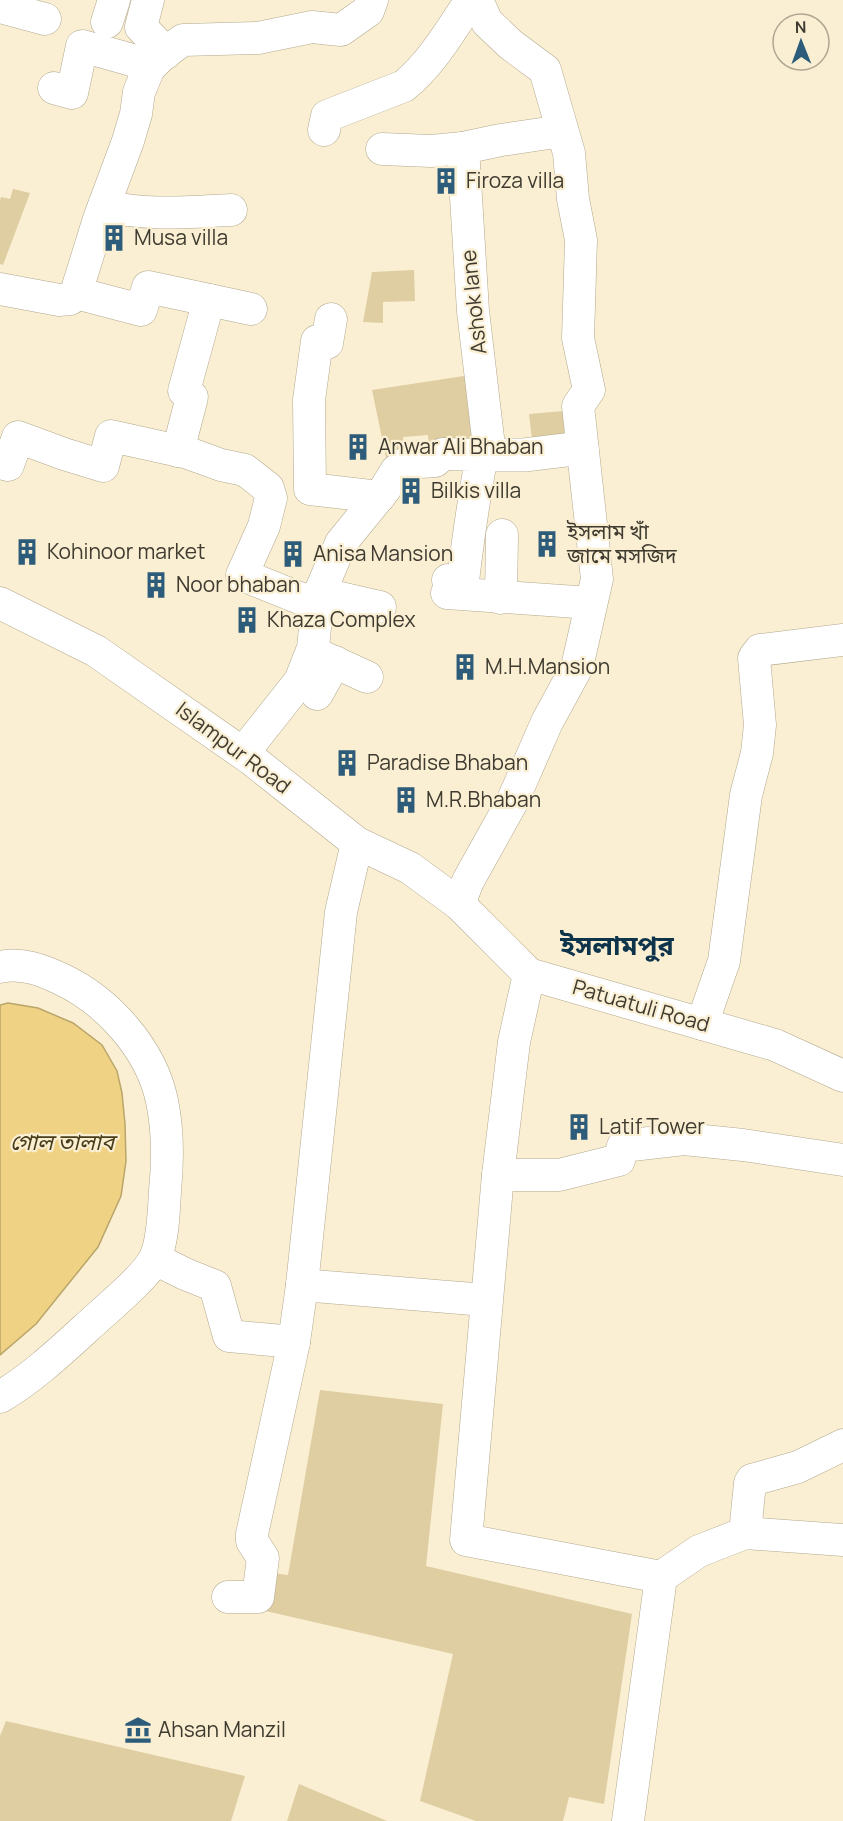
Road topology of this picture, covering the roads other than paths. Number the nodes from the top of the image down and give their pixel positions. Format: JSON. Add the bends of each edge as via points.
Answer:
{"nodes":[{"id":1,"x":148,"y":0,"type":"edge"},
{"id":2,"x":372,"y":0,"type":"edge"},
{"id":3,"x":471,"y":0,"type":"edge"},
{"id":4,"x":477,"y":0,"type":"edge"},
{"id":5,"x":0,"y":7,"type":"edge"},
{"id":6,"x":45,"y":19,"type":"dead end"},
{"id":7,"x":157,"y":60,"type":"junction"},
{"id":8,"x":54,"y":88,"type":"dead end"},
{"id":9,"x":324,"y":130,"type":"dead end"},
{"id":10,"x":562,"y":131,"type":"junction"},
{"id":11,"x":463,"y":148,"type":"junction"},
{"id":12,"x":382,"y":149,"type":"dead end"},
{"id":13,"x":104,"y":206,"type":"junction"},
{"id":14,"x":231,"y":210,"type":"dead end"},
{"id":15,"x":0,"y":289,"type":"edge"},
{"id":16,"x":76,"y":293,"type":"junction"},
{"id":17,"x":209,"y":300,"type":"junction"},
{"id":18,"x":251,"y":309,"type":"dead end"},
{"id":19,"x":331,"y":319,"type":"dead end"},
{"id":20,"x":582,"y":447,"type":"junction"},
{"id":21,"x":178,"y":451,"type":"junction"},
{"id":22,"x":486,"y":455,"type":"junction"},
{"id":23,"x":0,"y":463,"type":"edge"},
{"id":24,"x":379,"y":497,"type":"junction"},
{"id":25,"x":502,"y":535,"type":"dead end"},
{"id":26,"x":501,"y":598,"type":"junction"},
{"id":27,"x":318,"y":599,"type":"junction"},
{"id":28,"x":0,"y":603,"type":"edge"},
{"id":29,"x":591,"y":603,"type":"junction"},
{"id":30,"x":380,"y":607,"type":"dead end"},
{"id":31,"x":843,"y":640,"type":"edge"},
{"id":32,"x":324,"y":657,"type":"junction"},
{"id":33,"x":367,"y":677,"type":"dead end"},
{"id":34,"x":317,"y":694,"type":"dead end"},
{"id":35,"x":243,"y":753,"type":"junction"},
{"id":36,"x":357,"y":843,"type":"junction"},
{"id":37,"x":459,"y":904,"type":"junction"},
{"id":38,"x":0,"y":967,"type":"edge"},
{"id":39,"x":529,"y":974,"type":"junction"},
{"id":40,"x":702,"y":1024,"type":"junction"},
{"id":41,"x":843,"y":1076,"type":"edge"},
{"id":42,"x":843,"y":1160,"type":"edge"},
{"id":43,"x":498,"y":1175,"type":"junction"},
{"id":44,"x":155,"y":1258,"type":"junction"},
{"id":45,"x":302,"y":1285,"type":"junction"},
{"id":46,"x":485,"y":1300,"type":"junction"},
{"id":47,"x":294,"y":1342,"type":"junction"},
{"id":48,"x":0,"y":1397,"type":"edge"},
{"id":49,"x":843,"y":1445,"type":"edge"},
{"id":50,"x":745,"y":1533,"type":"junction"},
{"id":51,"x":843,"y":1540,"type":"edge"},
{"id":52,"x":661,"y":1577,"type":"junction"},
{"id":53,"x":228,"y":1597,"type":"dead end"},
{"id":54,"x":628,"y":1821,"type":"edge"}],
"edges":[{"from":1,"to":7,"type":"street","via":[[141,27]]},
{"from":2,"to":7,"type":"street","via":[[368,11],[341,30],[312,27],[258,38],[183,40]]},
{"from":3,"to":9,"type":"street","via":[[433,56],[412,79],[404,86],[327,116]]},
{"from":4,"to":10,"type":"street","via":[[487,22],[545,70]]},
{"from":5,"to":6,"type":"street"},
{"from":7,"to":8,"type":"street","via":[[132,60],[82,46],[72,93]]},
{"from":7,"to":13,"type":"street","via":[[139,92],[128,141]]},
{"from":10,"to":11,"type":"street"},
{"from":10,"to":20,"type":"street","via":[[569,153],[581,240],[578,338],[589,390],[578,406]]},
{"from":11,"to":12,"type":"street"},
{"from":11,"to":22,"type":"street","name":"Ashok lane"},
{"from":13,"to":14,"type":"street","via":[[152,214]]},
{"from":13,"to":16,"type":"street"},
{"from":15,"to":16,"type":"street","via":[[59,300],[70,299]]},
{"from":16,"to":17,"type":"street","via":[[141,310],[148,287]]},
{"from":17,"to":18,"type":"street"},
{"from":17,"to":21,"type":"street","via":[[184,391],[192,397]]},
{"from":19,"to":24,"type":"street","via":[[327,343],[317,341],[310,390],[310,489]]},
{"from":20,"to":22,"type":"street","via":[[524,455]]},
{"from":20,"to":29,"type":"street","via":[[597,579]]},
{"from":21,"to":23,"type":"street","via":[[111,436],[103,466],[18,437],[8,465]]},
{"from":21,"to":27,"type":"street","via":[[245,470],[268,488],[271,498],[264,526],[242,575]]},
{"from":22,"to":24,"type":"street","via":[[443,454],[435,461],[406,463]]},
{"from":22,"to":26,"type":"street","name":"Ashok lane","via":[[474,494],[463,581],[448,587]]},
{"from":24,"to":27,"type":"street","via":[[341,543]]},
{"from":25,"to":26,"type":"street"},
{"from":26,"to":29,"type":"street"},
{"from":27,"to":30,"type":"street"},
{"from":27,"to":32,"type":"street"},
{"from":28,"to":35,"type":"street","name":"Islampur Road","via":[[96,651]]},
{"from":29,"to":37,"type":"street","via":[[577,667]]},
{"from":31,"to":40,"type":"street","via":[[760,650],[754,658],[760,725],[723,961]]},
{"from":32,"to":33,"type":"street"},
{"from":32,"to":34,"type":"street"},
{"from":32,"to":35,"type":"street"},
{"from":35,"to":36,"type":"street","name":"Islampur Road"},
{"from":36,"to":37,"type":"street","name":"Islampur Road","via":[[410,868]]},
{"from":36,"to":45,"type":"street","via":[[341,912]]},
{"from":37,"to":39,"type":"street","name":"Patuatuli Road"},
{"from":38,"to":44,"type":"street","via":[[38,968],[78,987],[118,1020],[147,1061],[162,1099],[167,1141],[163,1221]]},
{"from":39,"to":40,"type":"street","name":"Patuatuli Road"},
{"from":39,"to":43,"type":"street","via":[[514,1042]]},
{"from":40,"to":41,"type":"street","name":"Patuatuli Road","via":[[775,1045]]},
{"from":42,"to":43,"type":"street","via":[[684,1139],[623,1146],[620,1160],[559,1175]]},
{"from":43,"to":46,"type":"street"},
{"from":44,"to":47,"type":"street","via":[[215,1286],[230,1336]]},
{"from":44,"to":48,"type":"street","via":[[129,1289],[52,1359]]},
{"from":45,"to":46,"type":"street"},
{"from":45,"to":47,"type":"street"},
{"from":46,"to":52,"type":"street","via":[[466,1540]]},
{"from":47,"to":53,"type":"street","via":[[252,1534],[263,1558],[258,1597]]},
{"from":49,"to":50,"type":"street","via":[[798,1467],[753,1480]]},
{"from":50,"to":51,"type":"street"},
{"from":50,"to":52,"type":"street","via":[[699,1551]]},
{"from":52,"to":54,"type":"street"}]}
